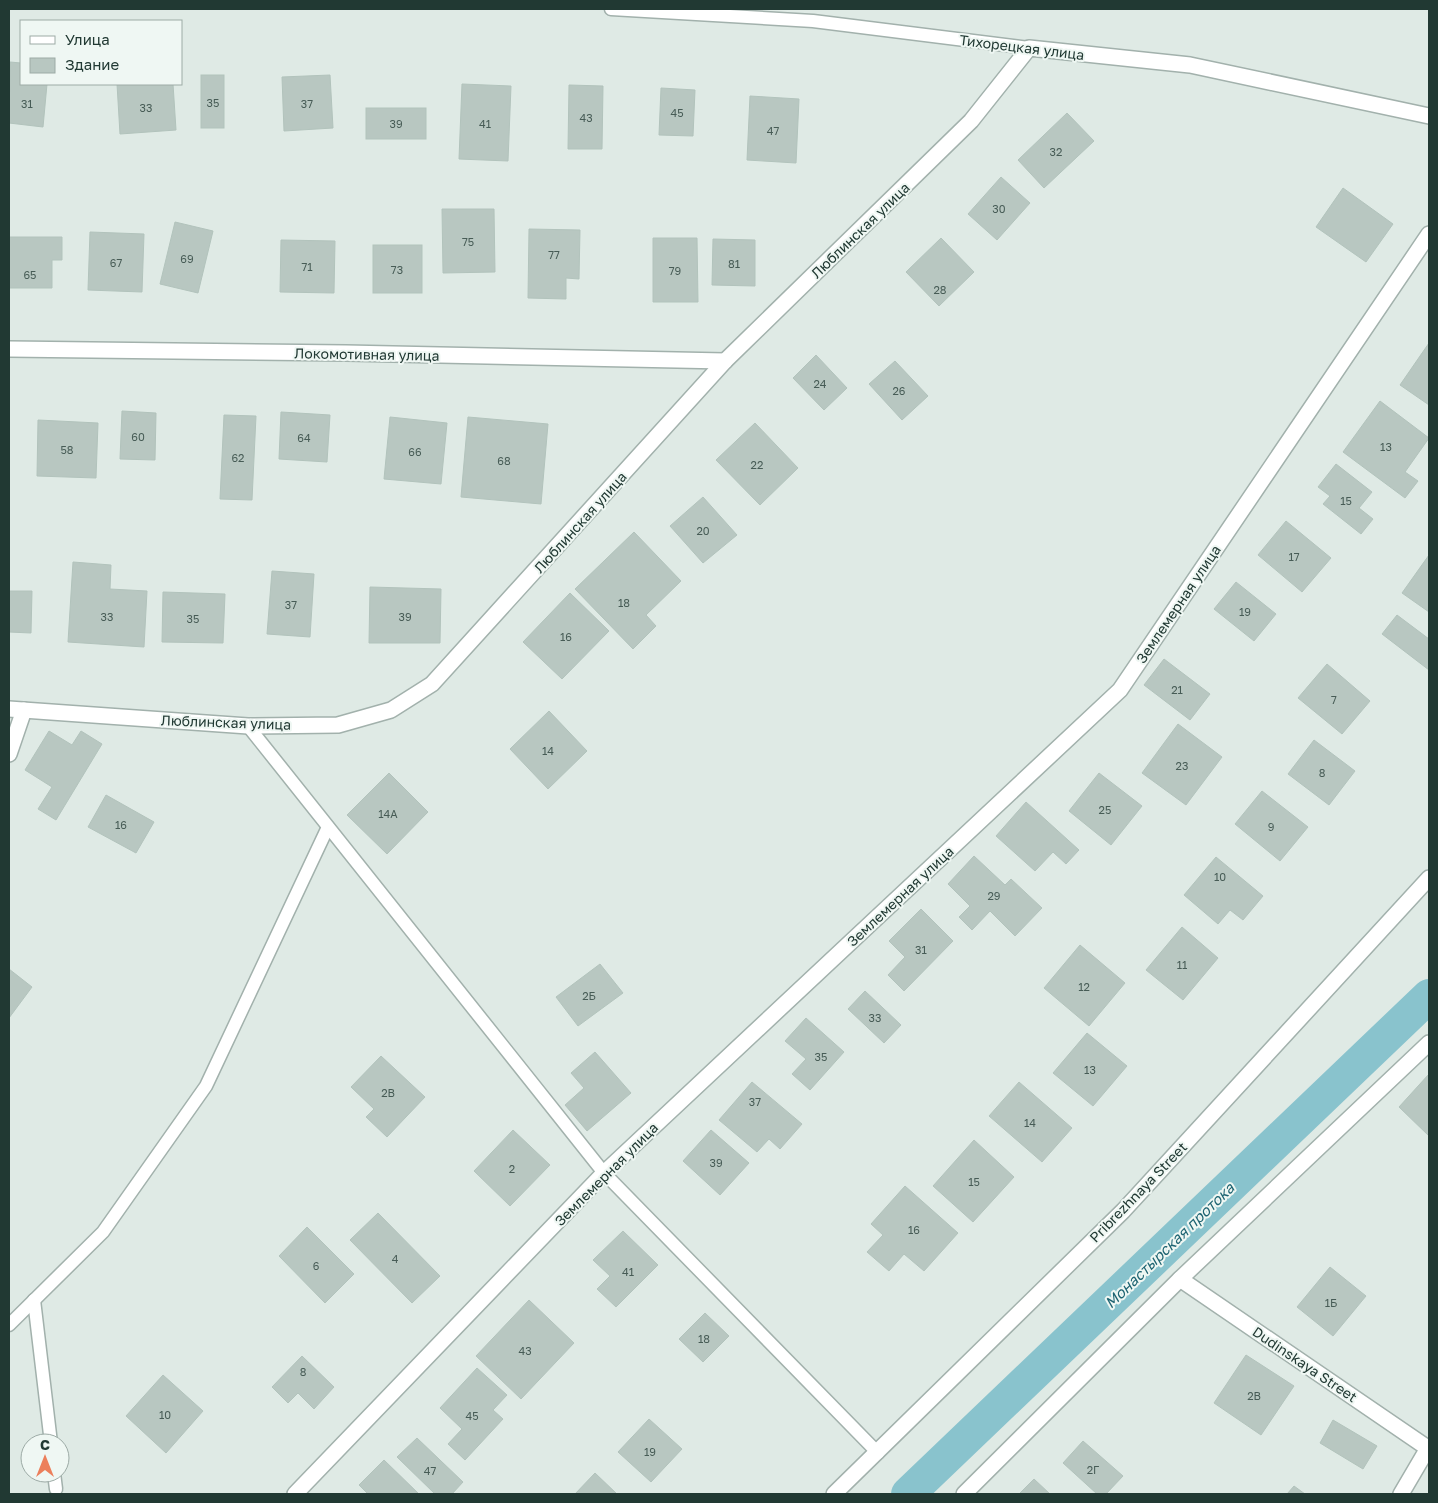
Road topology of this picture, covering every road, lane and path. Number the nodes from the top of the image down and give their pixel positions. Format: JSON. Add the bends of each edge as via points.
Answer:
{"nodes":[{"id":1,"x":611,"y":9,"type":"edge"},
{"id":2,"x":1029,"y":48,"type":"junction"},
{"id":3,"x":1429,"y":116,"type":"edge"},
{"id":4,"x":1429,"y":234,"type":"edge"},
{"id":5,"x":9,"y":349,"type":"edge"},
{"id":6,"x":725,"y":361,"type":"junction"},
{"id":7,"x":16,"y":709,"type":"edge"},
{"id":8,"x":248,"y":726,"type":"junction"},
{"id":9,"x":9,"y":754,"type":"edge"},
{"id":10,"x":328,"y":826,"type":"junction"},
{"id":11,"x":1429,"y":878,"type":"edge"},
{"id":12,"x":1429,"y":1043,"type":"edge"},
{"id":13,"x":604,"y":1174,"type":"junction"},
{"id":14,"x":1180,"y":1279,"type":"junction"},
{"id":15,"x":34,"y":1300,"type":"junction"},
{"id":16,"x":9,"y":1325,"type":"edge"},
{"id":17,"x":50,"y":1433,"type":"edge"},
{"id":18,"x":1429,"y":1449,"type":"edge"},
{"id":19,"x":878,"y":1453,"type":"junction"},
{"id":20,"x":55,"y":1483,"type":"edge"},
{"id":21,"x":56,"y":1489,"type":"dead end"},
{"id":22,"x":295,"y":1494,"type":"edge"},
{"id":23,"x":834,"y":1494,"type":"edge"},
{"id":24,"x":964,"y":1494,"type":"edge"},
{"id":25,"x":1401,"y":1494,"type":"edge"}],
"edges":[{"from":1,"to":2,"type":"lane","name":"Тихорецкая улица","via":[[813,21]]},
{"from":2,"to":3,"type":"street","name":"Тихорецкая улица","via":[[1190,66]]},
{"from":2,"to":6,"type":"street","name":"Люблинская улица","via":[[971,121]]},
{"from":4,"to":13,"type":"street","name":"Землемерная улица","via":[[1120,690]]},
{"from":5,"to":6,"type":"street","name":"Локомотивная улица"},
{"from":6,"to":8,"type":"street","name":"Люблинская улица","via":[[432,684],[390,710],[338,725]]},
{"from":7,"to":8,"type":"street","name":"Люблинская улица"},
{"from":7,"to":9,"type":"street"},
{"from":8,"to":10,"type":"lane"},
{"from":10,"to":13,"type":"lane"},
{"from":10,"to":15,"type":"lane","via":[[206,1086],[103,1232]]},
{"from":11,"to":19,"type":"street","name":"Pribrezhnaya Street","via":[[1123,1211]]},
{"from":12,"to":14,"type":"street"},
{"from":13,"to":19,"type":"lane"},
{"from":13,"to":22,"type":"street","name":"Землемерная улица"},
{"from":14,"to":18,"type":"street","name":"Dudinskaya Street"},
{"from":14,"to":24,"type":"street"},
{"from":15,"to":16,"type":"lane"},
{"from":15,"to":17,"type":"lane"},
{"from":18,"to":25,"type":"street"},
{"from":19,"to":23,"type":"street","name":"Pribrezhnaya Street"},
{"from":20,"to":21,"type":"lane"}]}
